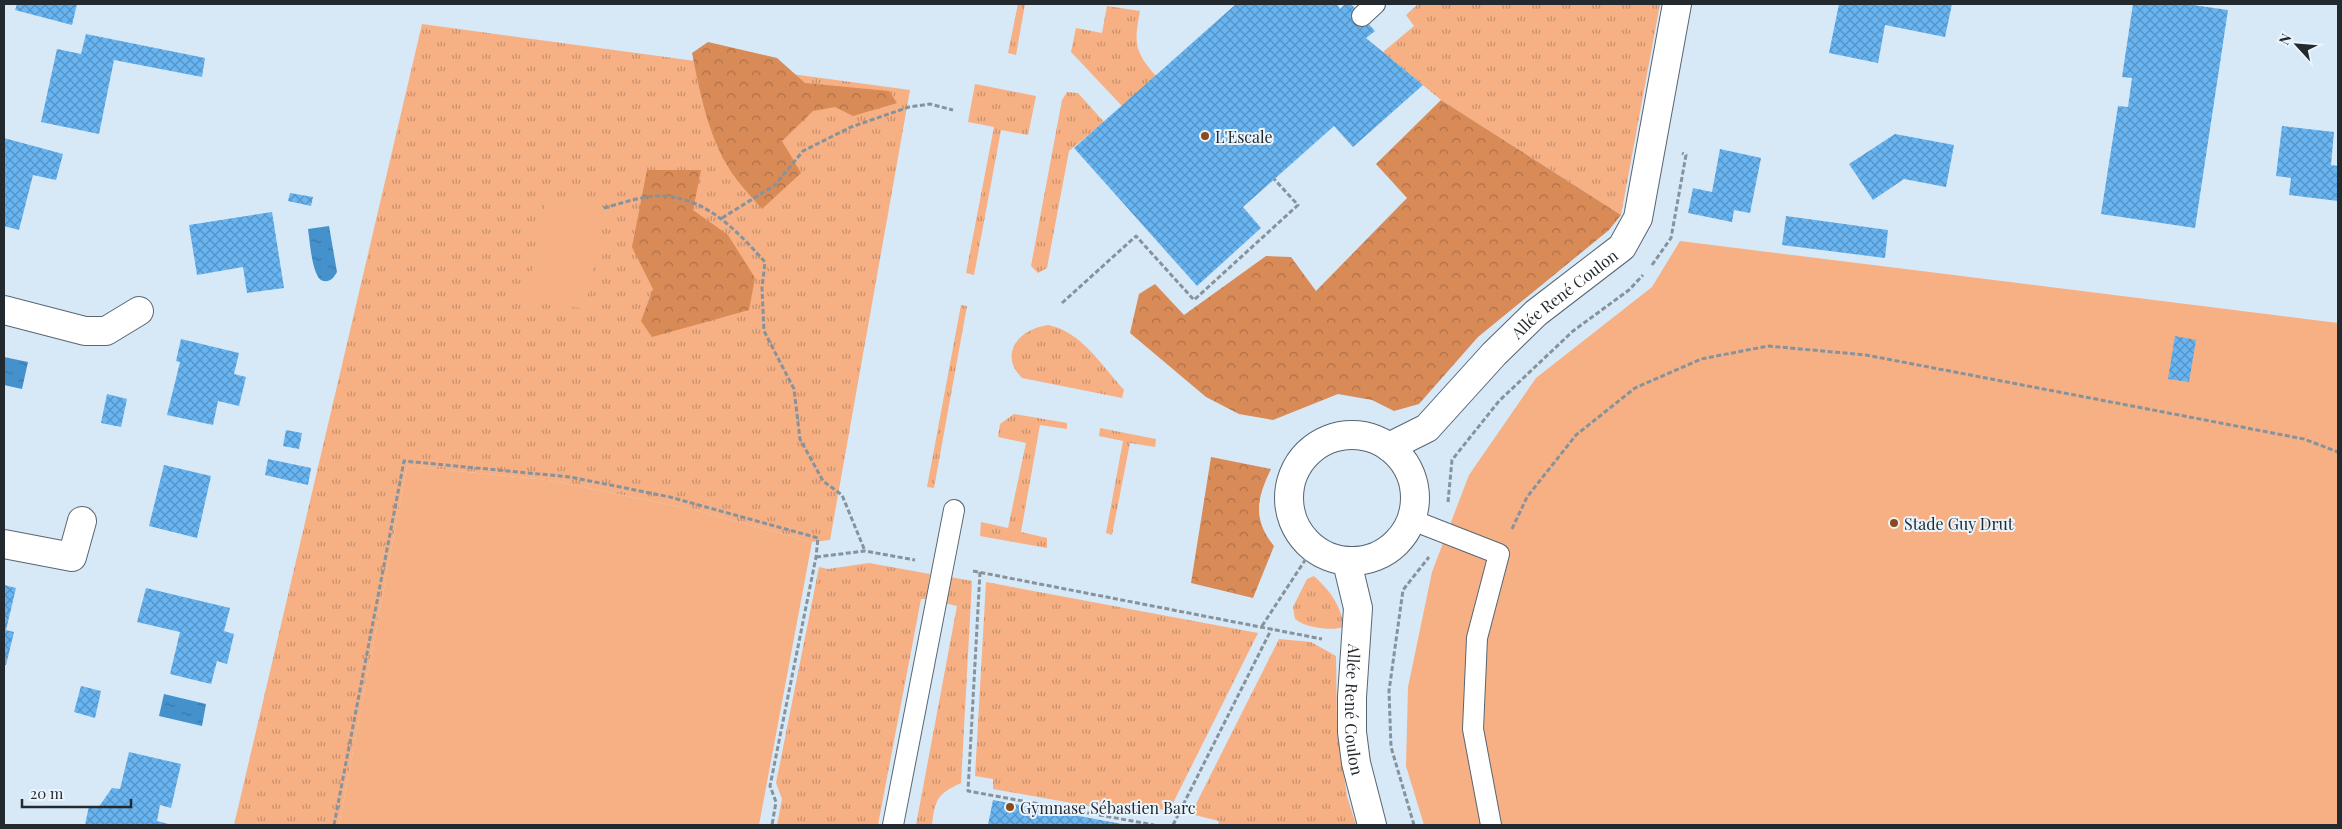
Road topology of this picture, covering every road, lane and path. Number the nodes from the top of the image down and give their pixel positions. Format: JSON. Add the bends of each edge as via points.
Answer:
{"nodes":[{"id":1,"x":1677,"y":4,"type":"edge"},
{"id":2,"x":953,"y":110,"type":"dead end"},
{"id":3,"x":1654,"y":133,"type":"junction"},
{"id":4,"x":1274,"y":179,"type":"dead end"},
{"id":5,"x":604,"y":208,"type":"dead end"},
{"id":6,"x":722,"y":218,"type":"junction"},
{"id":7,"x":1062,"y":303,"type":"dead end"},
{"id":8,"x":4,"y":310,"type":"edge"},
{"id":9,"x":140,"y":311,"type":"dead end"},
{"id":10,"x":1389,"y":447,"type":"junction"},
{"id":11,"x":2338,"y":452,"type":"edge"},
{"id":12,"x":954,"y":510,"type":"dead end"},
{"id":13,"x":82,"y":520,"type":"dead end"},
{"id":14,"x":1412,"y":520,"type":"junction"},
{"id":15,"x":1442,"y":532,"type":"junction"},
{"id":16,"x":4,"y":544,"type":"edge"},
{"id":17,"x":1313,"y":548,"type":"junction"},
{"id":18,"x":865,"y":551,"type":"junction"},
{"id":19,"x":1499,"y":554,"type":"junction"},
{"id":20,"x":816,"y":557,"type":"junction"},
{"id":21,"x":1347,"y":562,"type":"junction"},
{"id":22,"x":943,"y":565,"type":"junction"},
{"id":23,"x":980,"y":572,"type":"junction"},
{"id":24,"x":1262,"y":626,"type":"junction"},
{"id":25,"x":1272,"y":628,"type":"junction"},
{"id":26,"x":1357,"y":646,"type":"junction"},
{"id":27,"x":334,"y":825,"type":"edge"},
{"id":28,"x":772,"y":825,"type":"edge"},
{"id":29,"x":893,"y":825,"type":"edge"},
{"id":30,"x":1154,"y":825,"type":"edge"},
{"id":31,"x":1173,"y":825,"type":"edge"},
{"id":32,"x":1372,"y":825,"type":"edge"},
{"id":33,"x":1414,"y":825,"type":"edge"},
{"id":34,"x":1491,"y":825,"type":"edge"}],
"edges":[{"from":1,"to":3,"type":"street","name":"Allée René Coulon"},
{"from":2,"to":6,"type":"path","via":[[930,104],[909,106],[851,127],[803,151],[775,185]]},
{"from":3,"to":10,"type":"street","name":"Allée René Coulon","via":[[1638,218],[1622,246],[1536,313],[1427,428]]},
{"from":3,"to":15,"type":"path","via":[[1686,156],[1671,238],[1629,290],[1573,331],[1499,401],[1452,460]]},
{"from":4,"to":7,"type":"path","via":[[1298,205],[1194,300],[1136,236]]},
{"from":5,"to":6,"type":"path","via":[[664,196],[694,203]]},
{"from":6,"to":18,"type":"path","via":[[765,262],[762,288],[764,332],[794,390],[800,439],[822,481],[842,495]]},
{"from":8,"to":9,"type":"street","via":[[84,331],[106,331]]},
{"from":10,"to":14,"type":"street","via":[[1404,462],[1413,480],[1416,500]]},
{"from":10,"to":17,"type":"street","via":[[1370,438],[1349,435],[1328,440],[1310,451],[1296,468],[1290,490],[1290,512],[1299,532]]},
{"from":11,"to":19,"type":"path","via":[[2304,439],[1866,355],[1768,346],[1700,359],[1634,388],[1576,435],[1527,497]]},
{"from":12,"to":22,"type":"lane"},
{"from":13,"to":16,"type":"street","via":[[72,557]]},
{"from":14,"to":15,"type":"lane"},
{"from":14,"to":21,"type":"street","via":[[1402,538],[1386,552],[1367,560]]},
{"from":15,"to":19,"type":"lane"},
{"from":15,"to":33,"type":"path","via":[[1426,562],[1403,590],[1389,691],[1391,747]]},
{"from":17,"to":21,"type":"street","via":[[1330,558]]},
{"from":17,"to":24,"type":"path"},
{"from":18,"to":20,"type":"path"},
{"from":18,"to":22,"type":"path"},
{"from":19,"to":34,"type":"lane","via":[[1476,638],[1473,729]]},
{"from":20,"to":27,"type":"path","via":[[818,538],[670,498],[570,477],[404,461]]},
{"from":20,"to":28,"type":"path","via":[[770,786],[776,802]]},
{"from":21,"to":26,"type":"street","name":"Allée René Coulon","via":[[1358,608]]},
{"from":22,"to":23,"type":"path"},
{"from":22,"to":29,"type":"lane"},
{"from":23,"to":24,"type":"path"},
{"from":23,"to":30,"type":"path","via":[[968,791]]},
{"from":24,"to":25,"type":"path"},
{"from":25,"to":26,"type":"path"},
{"from":25,"to":31,"type":"path"},
{"from":26,"to":32,"type":"street","name":"Allée René Coulon","via":[[1352,732],[1359,781]]}]}
